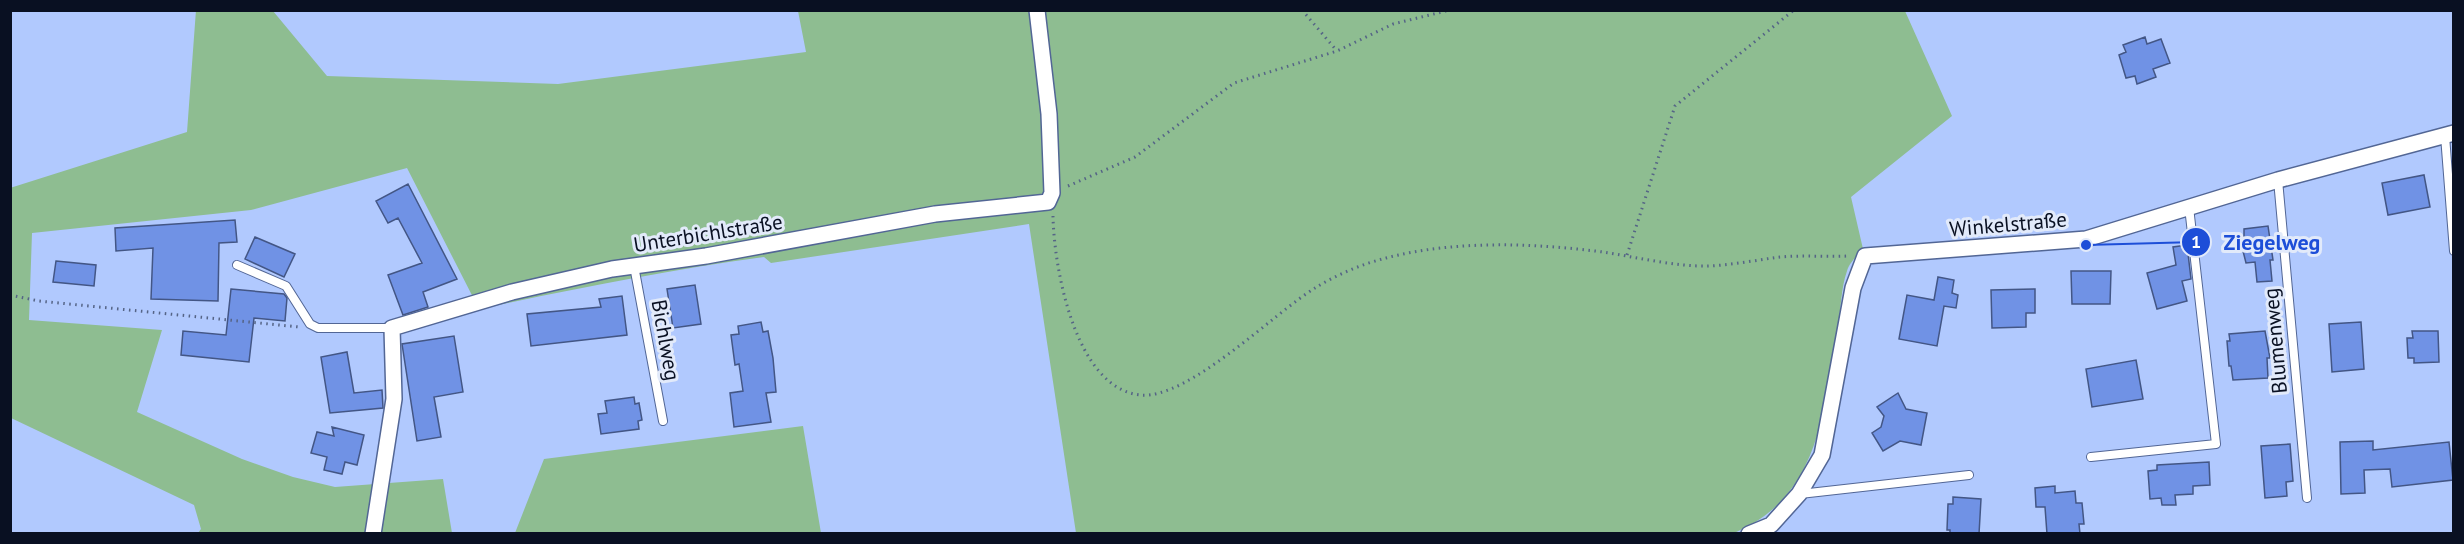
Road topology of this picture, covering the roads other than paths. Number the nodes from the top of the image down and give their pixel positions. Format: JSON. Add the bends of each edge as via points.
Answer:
{"nodes":[{"id":1,"x":1037,"y":10,"type":"edge"},
{"id":2,"x":2449,"y":135,"type":"edge"},
{"id":3,"x":2278,"y":180,"type":"junction"},
{"id":4,"x":2189,"y":207,"type":"junction"},
{"id":5,"x":2454,"y":251,"type":"edge"},
{"id":6,"x":237,"y":265,"type":"dead end"},
{"id":7,"x":634,"y":266,"type":"junction"},
{"id":8,"x":393,"y":328,"type":"junction"},
{"id":9,"x":663,"y":421,"type":"dead end"},
{"id":10,"x":2091,"y":457,"type":"dead end"},
{"id":11,"x":1969,"y":475,"type":"dead end"},
{"id":12,"x":1799,"y":494,"type":"junction"},
{"id":13,"x":2307,"y":498,"type":"dead end"},
{"id":14,"x":373,"y":534,"type":"edge"},
{"id":15,"x":1749,"y":534,"type":"edge"}],
"edges":[{"from":1,"to":7,"type":"street","name":"Unterbichlstraße","via":[[1050,114],[1051,196],[1045,204],[935,214]]},
{"from":2,"to":3,"type":"street","name":"Winkelstraße"},
{"from":2,"to":5,"type":"lane"},
{"from":3,"to":4,"type":"street","name":"Winkelstraße"},
{"from":3,"to":13,"type":"lane","name":"Blumenweg"},
{"from":4,"to":10,"type":"lane","via":[[2216,444]]},
{"from":4,"to":12,"type":"street","name":"Winkelstraße","via":[[2086,239],[1865,256],[1853,288],[1822,455]]},
{"from":6,"to":8,"type":"lane","via":[[286,286],[310,324],[330,330]]},
{"from":7,"to":8,"type":"street","name":"Unterbichlstraße","via":[[512,292]]},
{"from":7,"to":9,"type":"lane","name":"Bichlweg"},
{"from":8,"to":14,"type":"street","via":[[394,399]]},
{"from":11,"to":12,"type":"lane"},
{"from":12,"to":15,"type":"street","via":[[1771,525]]}]}
